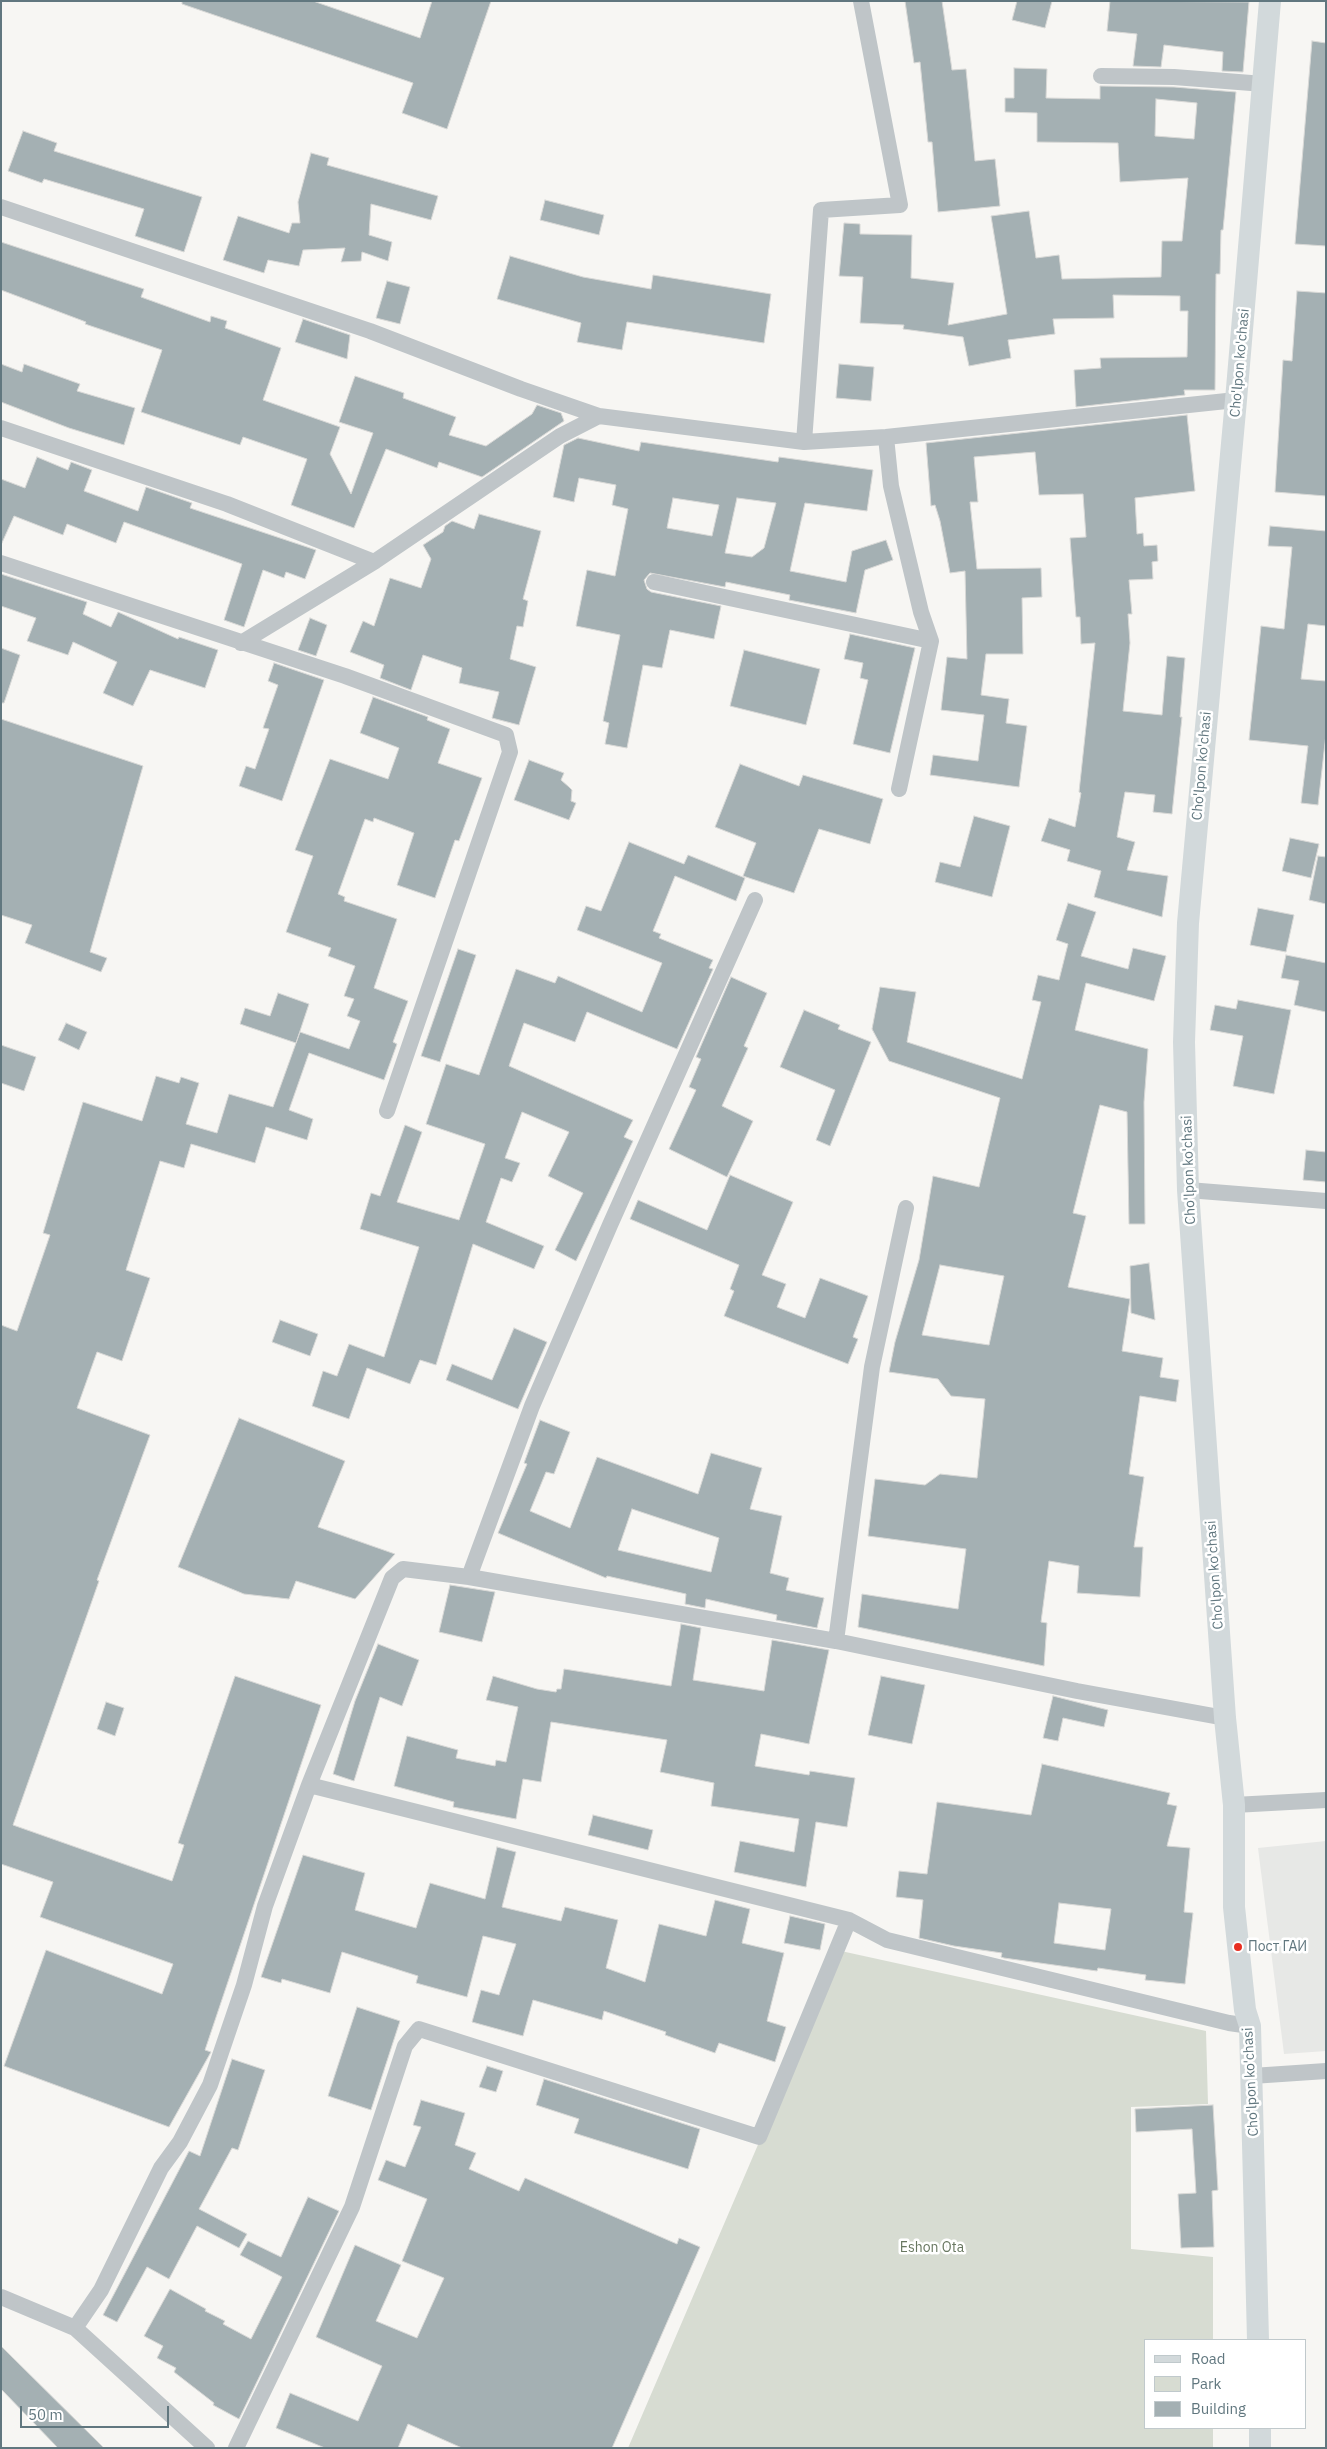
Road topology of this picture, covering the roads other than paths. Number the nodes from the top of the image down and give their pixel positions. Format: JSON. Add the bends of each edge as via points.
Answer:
{"nodes":[{"id":1,"x":861,"y":1,"type":"edge"},
{"id":2,"x":1270,"y":1,"type":"edge"},
{"id":3,"x":1101,"y":76,"type":"dead end"},
{"id":4,"x":1264,"y":84,"type":"junction"},
{"id":5,"x":1,"y":207,"type":"edge"},
{"id":6,"x":1236,"y":400,"type":"junction"},
{"id":7,"x":599,"y":416,"type":"junction"},
{"id":8,"x":1,"y":428,"type":"edge"},
{"id":9,"x":886,"y":436,"type":"junction"},
{"id":10,"x":804,"y":442,"type":"junction"},
{"id":11,"x":374,"y":562,"type":"junction"},
{"id":12,"x":1,"y":563,"type":"edge"},
{"id":13,"x":654,"y":582,"type":"dead end"},
{"id":14,"x":931,"y":641,"type":"junction"},
{"id":15,"x":241,"y":643,"type":"junction"},
{"id":16,"x":899,"y":789,"type":"dead end"},
{"id":17,"x":755,"y":900,"type":"dead end"},
{"id":18,"x":387,"y":1111,"type":"dead end"},
{"id":19,"x":1188,"y":1190,"type":"junction"},
{"id":20,"x":1326,"y":1201,"type":"edge"},
{"id":21,"x":906,"y":1208,"type":"dead end"},
{"id":22,"x":469,"y":1577,"type":"junction"},
{"id":23,"x":836,"y":1641,"type":"junction"},
{"id":24,"x":1225,"y":1718,"type":"junction"},
{"id":25,"x":309,"y":1786,"type":"junction"},
{"id":26,"x":1326,"y":1800,"type":"edge"},
{"id":27,"x":1234,"y":1806,"type":"junction"},
{"id":28,"x":849,"y":1920,"type":"junction"},
{"id":29,"x":1250,"y":2026,"type":"junction"},
{"id":30,"x":1326,"y":2071,"type":"edge"},
{"id":31,"x":1252,"y":2076,"type":"junction"},
{"id":32,"x":1,"y":2296,"type":"edge"},
{"id":33,"x":75,"y":2328,"type":"junction"},
{"id":34,"x":1258,"y":2339,"type":"edge"},
{"id":35,"x":1260,"y":2429,"type":"edge"},
{"id":36,"x":207,"y":2448,"type":"edge"},
{"id":37,"x":236,"y":2448,"type":"edge"},
{"id":38,"x":1260,"y":2448,"type":"edge"}],
"edges":[{"from":1,"to":10,"type":"street","via":[[900,205],[821,210]]},
{"from":2,"to":4,"type":"main road","name":"Cho'lpon ko'chasi"},
{"from":3,"to":4,"type":"street"},
{"from":4,"to":6,"type":"main road","name":"Cho'lpon ko'chasi"},
{"from":5,"to":7,"type":"street","via":[[370,331]]},
{"from":6,"to":9,"type":"street"},
{"from":6,"to":19,"type":"main road","name":"Cho'lpon ko'chasi","via":[[1188,923],[1184,1042]]},
{"from":7,"to":10,"type":"street"},
{"from":7,"to":11,"type":"street","via":[[560,436]]},
{"from":8,"to":11,"type":"street","via":[[227,504]]},
{"from":9,"to":10,"type":"street"},
{"from":9,"to":14,"type":"street","via":[[891,486]]},
{"from":11,"to":15,"type":"street"},
{"from":12,"to":15,"type":"street"},
{"from":13,"to":14,"type":"street"},
{"from":14,"to":16,"type":"street"},
{"from":15,"to":18,"type":"street","via":[[345,676],[506,735],[510,752]]},
{"from":17,"to":22,"type":"street","via":[[532,1406]]},
{"from":19,"to":20,"type":"street"},
{"from":19,"to":24,"type":"main road","name":"Cho'lpon ko'chasi"},
{"from":21,"to":23,"type":"street","via":[[872,1367]]},
{"from":22,"to":23,"type":"street"},
{"from":22,"to":25,"type":"street","via":[[403,1569],[392,1578]]},
{"from":23,"to":24,"type":"street"},
{"from":24,"to":27,"type":"main road","name":"Cho'lpon ko'chasi"},
{"from":25,"to":28,"type":"street"},
{"from":25,"to":33,"type":"street","via":[[265,1906],[244,1986],[210,2085],[180,2142],[161,2168],[101,2290]]},
{"from":26,"to":27,"type":"street"},
{"from":27,"to":29,"type":"main road","name":"Cho'lpon ko'chasi","via":[[1234,1908],[1245,2010]]},
{"from":28,"to":29,"type":"street","via":[[887,1940]]},
{"from":28,"to":37,"type":"street","via":[[759,2136],[419,2029],[405,2046],[352,2207]]},
{"from":29,"to":31,"type":"main road","name":"Cho'lpon ko'chasi"},
{"from":30,"to":31,"type":"street"},
{"from":31,"to":34,"type":"main road","name":"Cho'lpon ko'chasi"},
{"from":32,"to":33,"type":"street"},
{"from":33,"to":36,"type":"street"},
{"from":35,"to":38,"type":"main road"}]}
